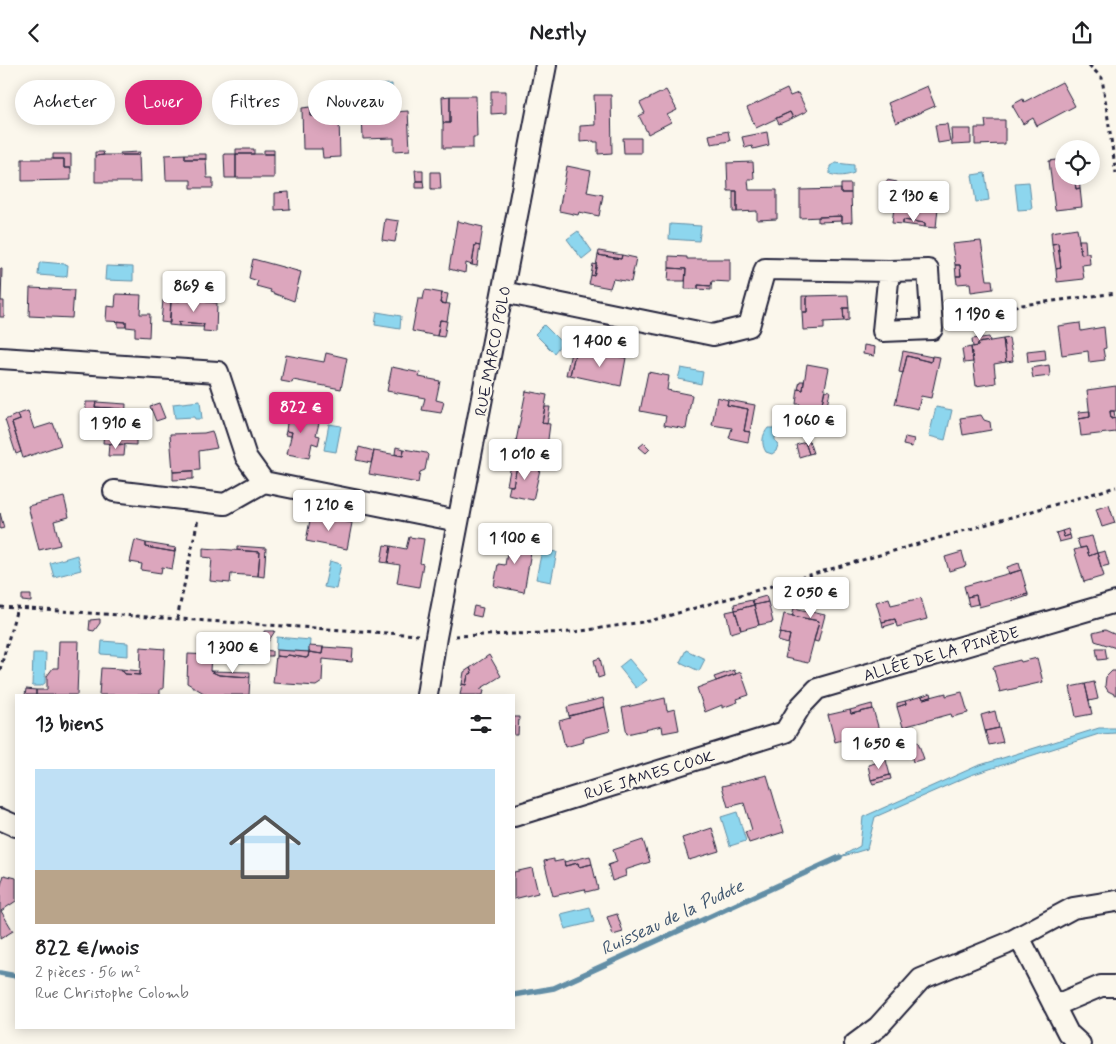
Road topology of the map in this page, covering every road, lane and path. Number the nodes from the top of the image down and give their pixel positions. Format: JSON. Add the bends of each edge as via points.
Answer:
{"nodes":[{"id":1,"x":546,"y":65,"type":"edge"},
{"id":2,"x":1089,"y":65,"type":"edge"},
{"id":3,"x":1116,"y":173,"type":"edge"},
{"id":4,"x":889,"y":271,"type":"junction"},
{"id":5,"x":503,"y":292,"type":"junction"},
{"id":6,"x":1116,"y":293,"type":"edge"},
{"id":7,"x":931,"y":316,"type":"junction"},
{"id":8,"x":0,"y":358,"type":"edge"},
{"id":9,"x":264,"y":482,"type":"junction"},
{"id":10,"x":1116,"y":487,"type":"edge"},
{"id":11,"x":114,"y":491,"type":"dead end"},
{"id":12,"x":201,"y":501,"type":"junction"},
{"id":13,"x":458,"y":521,"type":"junction"},
{"id":14,"x":1116,"y":603,"type":"edge"},
{"id":15,"x":0,"y":607,"type":"edge"},
{"id":16,"x":17,"y":608,"type":"junction"},
{"id":17,"x":177,"y":619,"type":"junction"},
{"id":18,"x":436,"y":637,"type":"junction"},
{"id":19,"x":0,"y":670,"type":"edge"},
{"id":20,"x":427,"y":694,"type":"edge"},
{"id":21,"x":785,"y":732,"type":"joint"},
{"id":22,"x":515,"y":816,"type":"edge"},
{"id":23,"x":0,"y":819,"type":"edge"},
{"id":24,"x":15,"y":826,"type":"edge"},
{"id":25,"x":1116,"y":901,"type":"edge"},
{"id":26,"x":1019,"y":937,"type":"junction"},
{"id":27,"x":1116,"y":986,"type":"edge"},
{"id":28,"x":1054,"y":1006,"type":"junction"},
{"id":29,"x":1073,"y":1041,"type":"edge"},
{"id":30,"x":855,"y":1044,"type":"edge"}],
"edges":[{"from":1,"to":5,"type":"street","name":"RUE MARCO POLO"},
{"from":2,"to":3,"type":"path","via":[[1102,77]]},
{"from":4,"to":5,"type":"street","via":[[765,269],[749,326],[713,335]]},
{"from":4,"to":7,"type":"street","via":[[928,270]]},
{"from":4,"to":7,"type":"street","via":[[883,331],[932,329]]},
{"from":5,"to":13,"type":"street","name":"RUE MARCO POLO"},
{"from":6,"to":7,"type":"path"},
{"from":8,"to":9,"type":"street","via":[[218,373],[246,457]]},
{"from":9,"to":12,"type":"street","via":[[225,504]]},
{"from":9,"to":13,"type":"street"},
{"from":10,"to":18,"type":"path","via":[[650,621],[574,632]]},
{"from":11,"to":12,"type":"street"},
{"from":12,"to":17,"type":"path"},
{"from":13,"to":18,"type":"street","name":"RUE MARCO POLO"},
{"from":14,"to":21,"type":"street","name":"ALLÉE DE LA PINÈDE","via":[[817,689],[800,707]]},
{"from":15,"to":16,"type":"path"},
{"from":16,"to":17,"type":"path"},
{"from":16,"to":19,"type":"path"},
{"from":17,"to":18,"type":"path"},
{"from":18,"to":20,"type":"street","name":"RUE MARCO POLO"},
{"from":21,"to":22,"type":"street","name":"RUE JAMES COOK"},
{"from":23,"to":24,"type":"street"},
{"from":25,"to":26,"type":"street","via":[[1073,908]]},
{"from":26,"to":28,"type":"street"},
{"from":26,"to":30,"type":"street","via":[[921,979],[878,1027]]},
{"from":27,"to":28,"type":"street","via":[[1101,986]]},
{"from":28,"to":29,"type":"street"}]}
